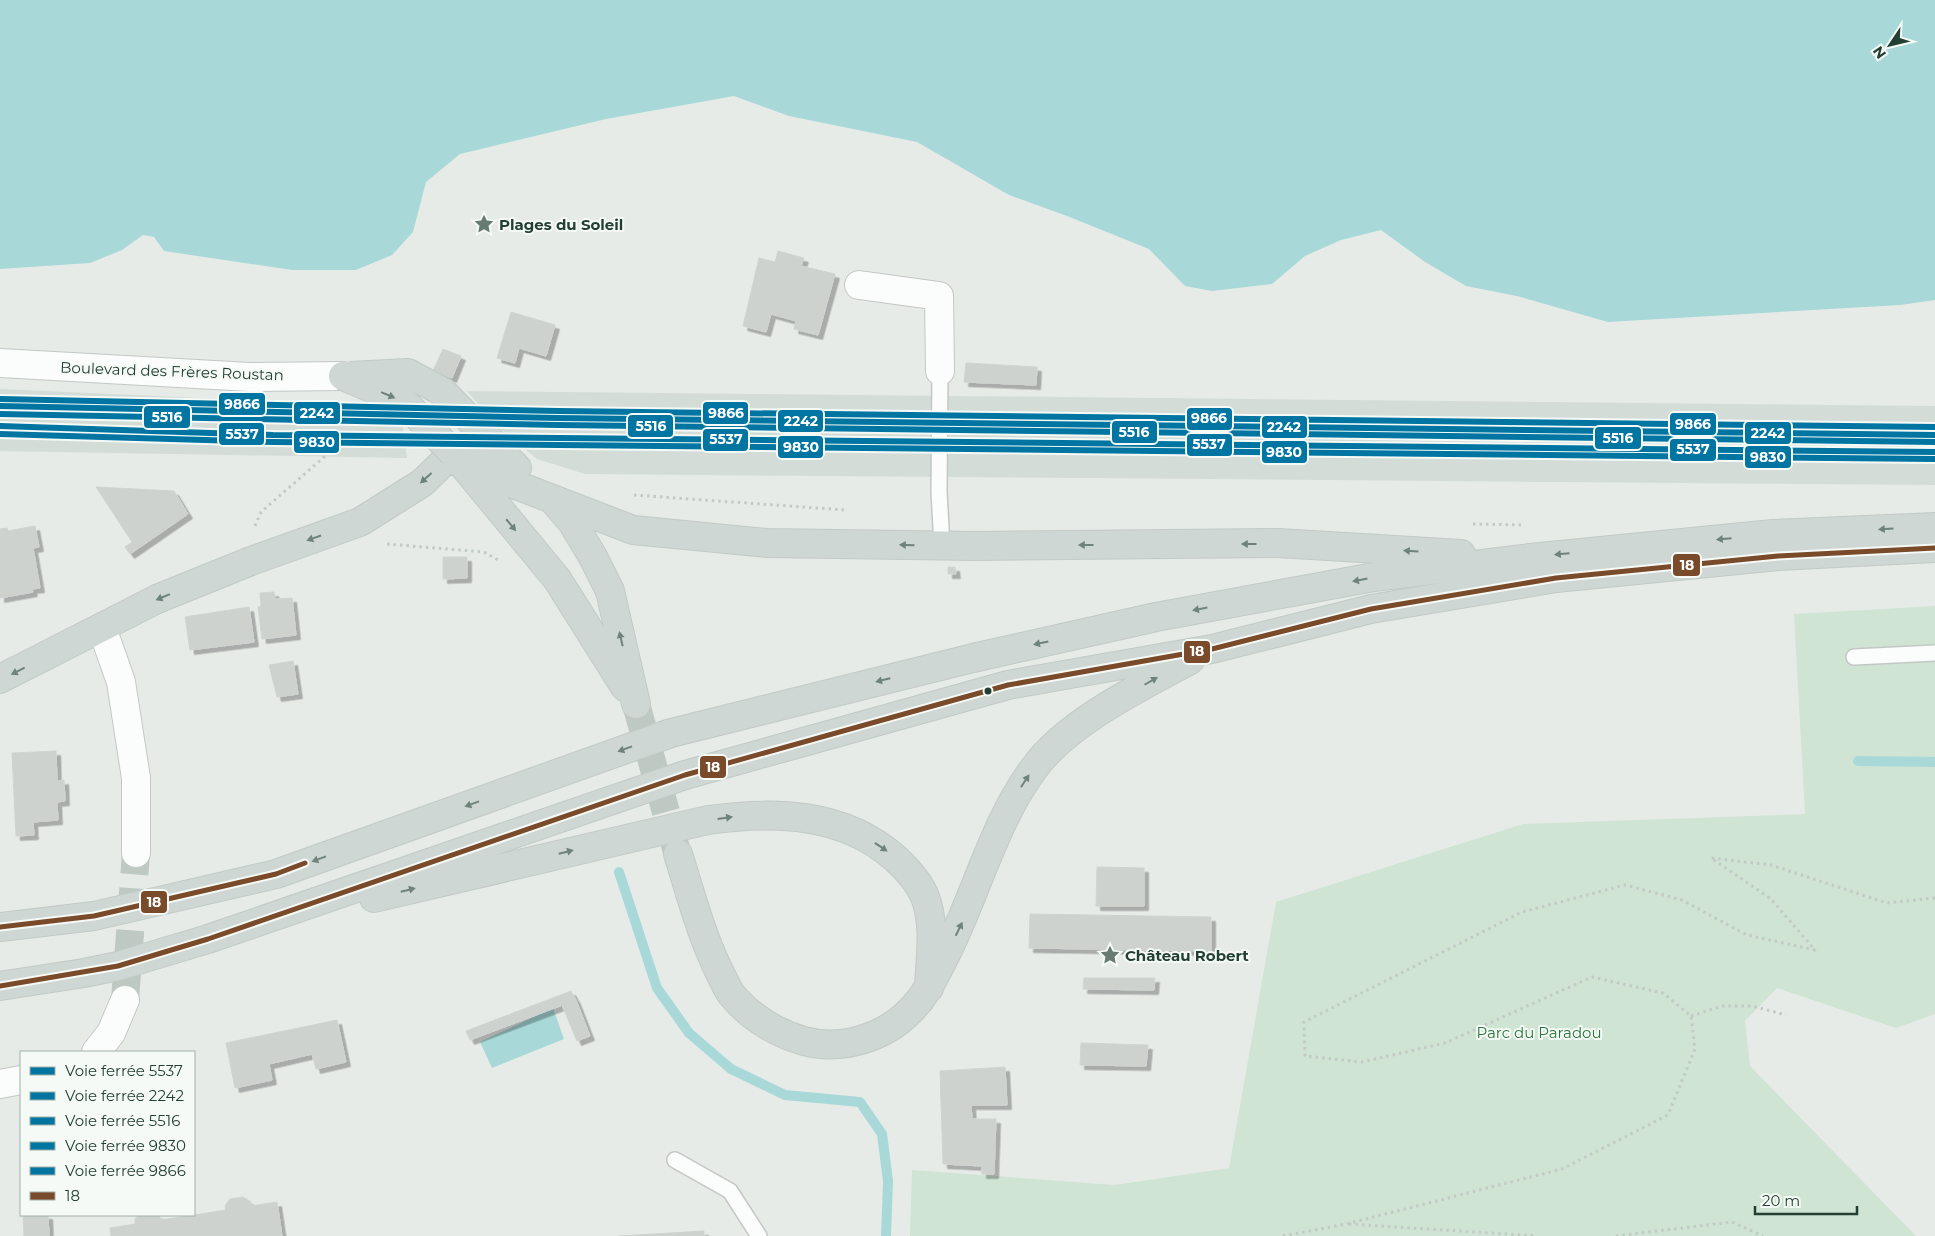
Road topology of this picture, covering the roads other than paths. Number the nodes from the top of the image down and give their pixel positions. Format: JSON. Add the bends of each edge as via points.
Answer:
{"nodes":[{"id":1,"x":859,"y":284,"type":"dead end"},
{"id":2,"x":0,"y":363,"type":"edge"},
{"id":3,"x":940,"y":370,"type":"joint"},
{"id":4,"x":344,"y":376,"type":"junction"},
{"id":5,"x":452,"y":453,"type":"junction"},
{"id":6,"x":552,"y":498,"type":"junction"},
{"id":7,"x":1935,"y":527,"type":"edge"},
{"id":8,"x":942,"y":545,"type":"junction"},
{"id":9,"x":1775,"y":545,"type":"junction"},
{"id":10,"x":1935,"y":548,"type":"edge"},
{"id":11,"x":1530,"y":558,"type":"junction"},
{"id":12,"x":102,"y":628,"type":"junction"},
{"id":13,"x":1212,"y":649,"type":"junction"},
{"id":14,"x":1935,"y":653,"type":"edge"},
{"id":15,"x":1854,"y":657,"type":"dead end"},
{"id":16,"x":0,"y":680,"type":"edge"},
{"id":17,"x":136,"y":853,"type":"tunnel mouth"},
{"id":18,"x":678,"y":854,"type":"tunnel mouth"},
{"id":19,"x":0,"y":927,"type":"edge"},
{"id":20,"x":208,"y":940,"type":"junction"},
{"id":21,"x":0,"y":986,"type":"edge"},
{"id":22,"x":929,"y":988,"type":"junction"},
{"id":23,"x":125,"y":1000,"type":"tunnel mouth"},
{"id":24,"x":97,"y":1051,"type":"edge"},
{"id":25,"x":20,"y":1080,"type":"edge"},
{"id":26,"x":0,"y":1084,"type":"edge"},
{"id":27,"x":675,"y":1160,"type":"dead end"},
{"id":28,"x":759,"y":1236,"type":"edge"}],
"edges":[{"from":1,"to":3,"type":"street","via":[[939,296]]},
{"from":2,"to":4,"type":"street","name":"Boulevard des Frères Roustan","via":[[250,376]]},
{"from":3,"to":8,"type":"lane"},
{"from":4,"to":5,"type":"main road","one_way":true,"bridge":true,"via":[[404,402]]},
{"from":4,"to":6,"type":"main road","bridge":true,"via":[[408,373],[443,392],[511,463]]},
{"from":5,"to":6,"type":"main road","via":[[474,454],[511,483]]},
{"from":5,"to":6,"type":"main road","one_way":true,"via":[[557,579],[636,704],[610,591],[576,529]]},
{"from":5,"to":12,"type":"main road","one_way":true,"via":[[422,483],[360,522],[157,599]]},
{"from":8,"to":6,"type":"main road","one_way":true,"via":[[768,543],[633,530]]},
{"from":7,"to":9,"type":"main road","one_way":true},
{"from":11,"to":8,"type":"main road","one_way":true,"via":[[1278,543]]},
{"from":9,"to":10,"type":"main road"},
{"from":9,"to":11,"type":"main road","one_way":true},
{"from":9,"to":13,"type":"main road","via":[[1370,609]]},
{"from":11,"to":19,"type":"main road","one_way":true,"via":[[1374,577],[1156,618],[973,658],[671,733],[276,874],[94,916]]},
{"from":12,"to":16,"type":"main road","one_way":true},
{"from":12,"to":17,"type":"street","via":[[121,682],[136,778]]},
{"from":13,"to":20,"type":"main road","via":[[1008,685],[685,774]]},
{"from":22,"to":13,"type":"main road","one_way":true,"via":[[961,925],[1014,799],[1036,765],[1065,736],[1098,713]]},
{"from":14,"to":15,"type":"lane"},
{"from":18,"to":22,"type":"main road","via":[[709,953],[732,995],[758,1018],[787,1036],[816,1044],[848,1044],[884,1031],[910,1012]]},
{"from":20,"to":21,"type":"main road","via":[[110,968]]},
{"from":20,"to":22,"type":"main road","one_way":true,"via":[[708,820],[740,816],[794,816],[824,820],[857,832],[884,848],[908,869],[925,897],[932,924]]},
{"from":23,"to":24,"type":"street","via":[[111,1033]]},
{"from":25,"to":26,"type":"street"},
{"from":27,"to":28,"type":"lane","via":[[730,1191]]}]}
